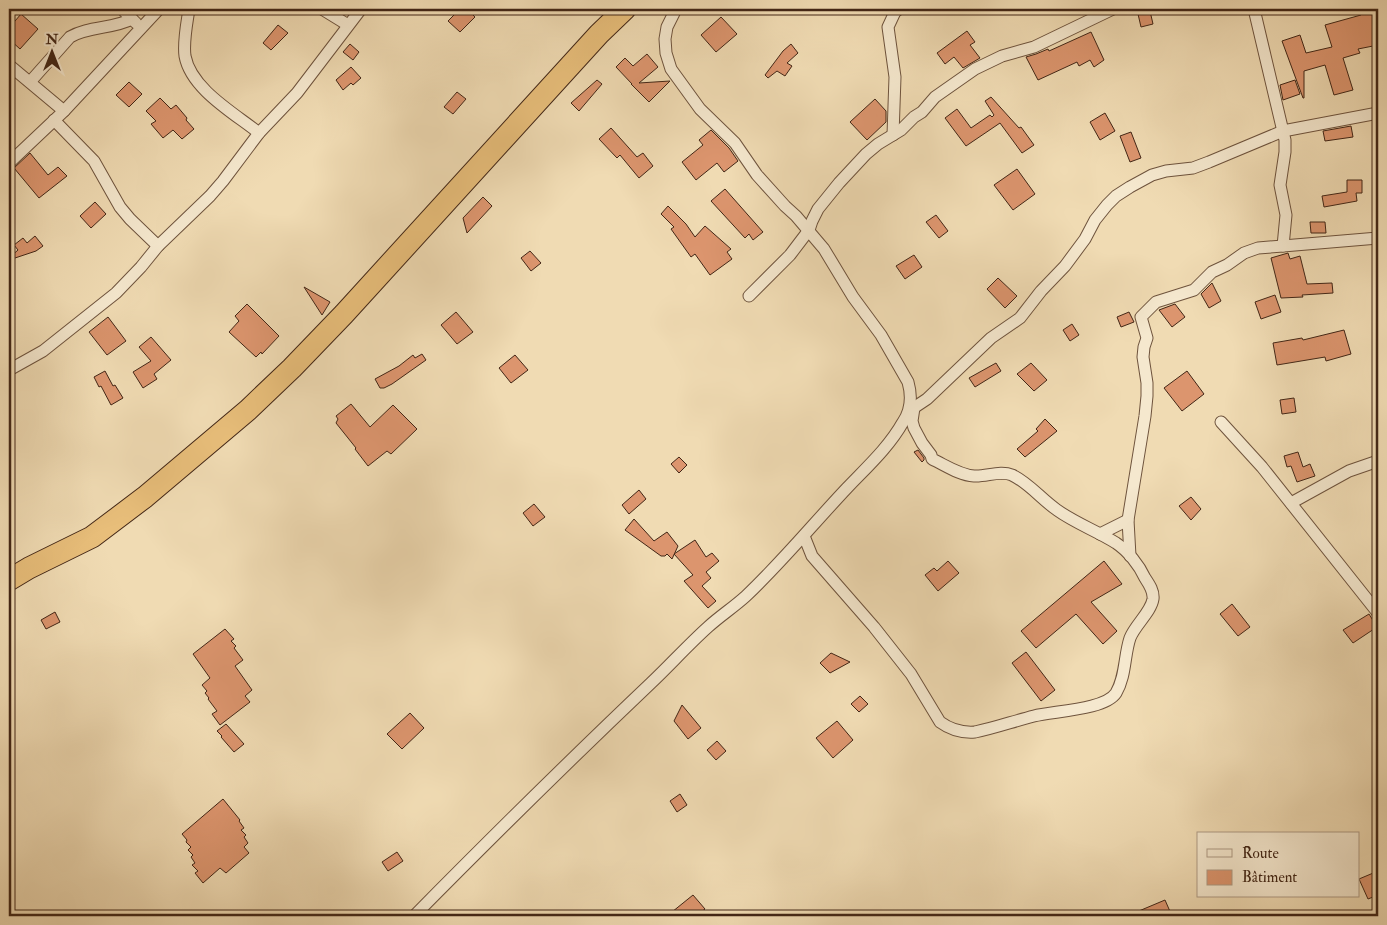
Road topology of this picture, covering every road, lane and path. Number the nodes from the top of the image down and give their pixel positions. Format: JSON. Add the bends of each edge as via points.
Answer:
{"nodes":[{"id":1,"x":122,"y":9,"type":"edge"},
{"id":2,"x":159,"y":9,"type":"edge"},
{"id":3,"x":189,"y":9,"type":"edge"},
{"id":4,"x":322,"y":9,"type":"edge"},
{"id":5,"x":361,"y":9,"type":"edge"},
{"id":6,"x":625,"y":9,"type":"edge"},
{"id":7,"x":676,"y":9,"type":"edge"},
{"id":8,"x":899,"y":9,"type":"edge"},
{"id":9,"x":1113,"y":9,"type":"edge"},
{"id":10,"x":1254,"y":9,"type":"edge"},
{"id":11,"x":132,"y":19,"type":"junction"},
{"id":12,"x":348,"y":25,"type":"junction"},
{"id":13,"x":141,"y":28,"type":"junction"},
{"id":14,"x":9,"y":64,"type":"edge"},
{"id":15,"x":30,"y":82,"type":"junction"},
{"id":16,"x":64,"y":111,"type":"junction"},
{"id":17,"x":1378,"y":113,"type":"edge"},
{"id":18,"x":54,"y":120,"type":"junction"},
{"id":19,"x":1283,"y":131,"type":"junction"},
{"id":20,"x":260,"y":133,"type":"junction"},
{"id":21,"x":893,"y":135,"type":"junction"},
{"id":22,"x":9,"y":163,"type":"edge"},
{"id":23,"x":809,"y":230,"type":"junction"},
{"id":24,"x":1378,"y":238,"type":"edge"},
{"id":25,"x":158,"y":246,"type":"junction"},
{"id":26,"x":1283,"y":246,"type":"junction"},
{"id":27,"x":750,"y":296,"type":"dead end"},
{"id":28,"x":9,"y":370,"type":"edge"},
{"id":29,"x":911,"y":410,"type":"junction"},
{"id":30,"x":1221,"y":422,"type":"dead end"},
{"id":31,"x":1378,"y":461,"type":"edge"},
{"id":32,"x":1291,"y":503,"type":"junction"},
{"id":33,"x":1128,"y":520,"type":"junction"},
{"id":34,"x":1100,"y":534,"type":"junction"},
{"id":35,"x":804,"y":536,"type":"junction"},
{"id":36,"x":1130,"y":556,"type":"junction"},
{"id":37,"x":9,"y":580,"type":"edge"},
{"id":38,"x":1378,"y":613,"type":"edge"},
{"id":39,"x":414,"y":916,"type":"edge"}],
"edges":[{"from":1,"to":11,"type":"street"},
{"from":2,"to":13,"type":"street"},
{"from":3,"to":20,"type":"street","via":[[184,49],[192,76],[210,95]]},
{"from":4,"to":12,"type":"street"},
{"from":5,"to":12,"type":"street"},
{"from":6,"to":37,"type":"highway","via":[[344,314],[248,410],[152,491],[92,536]]},
{"from":7,"to":23,"type":"street","via":[[665,39],[671,69],[700,109],[735,143],[756,175]]},
{"from":8,"to":21,"type":"street","via":[[888,27],[895,77]]},
{"from":9,"to":21,"type":"street","via":[[1034,47],[1002,56],[975,69],[935,97]]},
{"from":10,"to":19,"type":"street"},
{"from":11,"to":13,"type":"street"},
{"from":11,"to":15,"type":"street","via":[[76,33]]},
{"from":12,"to":20,"type":"street","via":[[297,93]]},
{"from":13,"to":16,"type":"street"},
{"from":14,"to":15,"type":"street"},
{"from":15,"to":16,"type":"street"},
{"from":16,"to":18,"type":"street"},
{"from":17,"to":19,"type":"street"},
{"from":18,"to":22,"type":"street"},
{"from":18,"to":25,"type":"street","via":[[94,161],[120,207]]},
{"from":19,"to":26,"type":"street","via":[[1285,152],[1280,185],[1286,215]]},
{"from":19,"to":29,"type":"street","via":[[1193,168],[1152,175],[1116,196],[1100,213],[1066,266],[1026,312],[981,347],[927,399]]},
{"from":20,"to":25,"type":"street","via":[[210,196]]},
{"from":21,"to":23,"type":"street","via":[[866,154],[829,194]]},
{"from":23,"to":27,"type":"street"},
{"from":23,"to":29,"type":"street","via":[[881,335],[908,382]]},
{"from":24,"to":26,"type":"street"},
{"from":25,"to":28,"type":"street","via":[[116,293],[43,351]]},
{"from":26,"to":33,"type":"street","via":[[1244,253],[1212,272],[1194,290],[1156,302],[1141,317],[1147,338],[1143,357],[1147,396]]},
{"from":29,"to":34,"type":"street","via":[[914,428],[932,459],[962,474],[1012,475],[1048,504]]},
{"from":29,"to":35,"type":"street","via":[[878,456]]},
{"from":30,"to":32,"type":"street"},
{"from":31,"to":32,"type":"street","via":[[1349,470]]},
{"from":32,"to":38,"type":"street"},
{"from":33,"to":34,"type":"street"},
{"from":33,"to":36,"type":"street"},
{"from":34,"to":36,"type":"street","via":[[1118,544]]},
{"from":35,"to":36,"type":"street","via":[[812,556],[911,674],[940,722],[965,733],[1035,716],[1087,708],[1115,695],[1121,684],[1131,636],[1153,600],[1142,571]]},
{"from":35,"to":39,"type":"street"}]}
